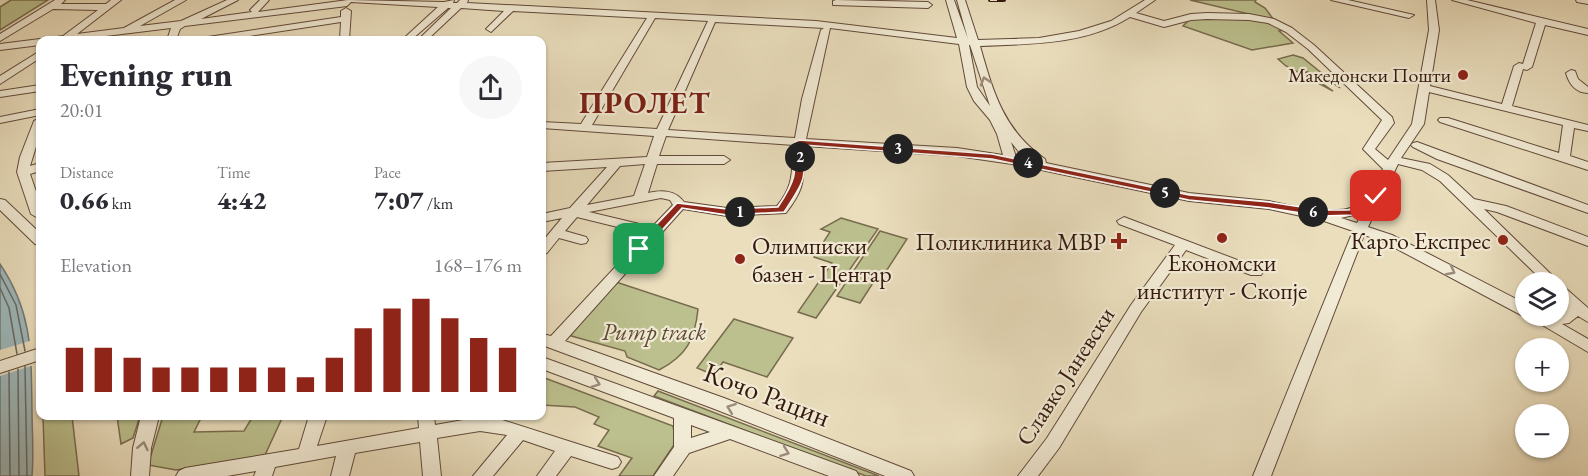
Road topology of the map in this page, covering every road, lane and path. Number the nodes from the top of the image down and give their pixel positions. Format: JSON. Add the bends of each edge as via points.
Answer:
{"nodes":[{"id":1,"x":61,"y":0,"type":"edge"},
{"id":2,"x":117,"y":0,"type":"edge"},
{"id":3,"x":182,"y":0,"type":"edge"},
{"id":4,"x":234,"y":0,"type":"edge"},
{"id":5,"x":258,"y":0,"type":"edge"},
{"id":6,"x":265,"y":0,"type":"edge"},
{"id":7,"x":374,"y":0,"type":"edge"},
{"id":8,"x":950,"y":0,"type":"edge"},
{"id":9,"x":961,"y":0,"type":"edge"},
{"id":10,"x":1151,"y":0,"type":"edge"},
{"id":11,"x":1335,"y":0,"type":"edge"},
{"id":12,"x":1431,"y":0,"type":"edge"},
{"id":13,"x":1456,"y":0,"type":"edge"},
{"id":14,"x":1580,"y":0,"type":"edge"},
{"id":15,"x":349,"y":1,"type":"edge"},
{"id":16,"x":836,"y":1,"type":"edge"},
{"id":17,"x":1588,"y":1,"type":"edge"},
{"id":18,"x":456,"y":2,"type":"edge"},
{"id":19,"x":921,"y":2,"type":"edge"},
{"id":20,"x":1445,"y":2,"type":"edge"},
{"id":21,"x":51,"y":6,"type":"junction"},
{"id":22,"x":586,"y":6,"type":"edge"},
{"id":23,"x":107,"y":7,"type":"junction"},
{"id":24,"x":512,"y":7,"type":"junction"},
{"id":25,"x":603,"y":7,"type":"edge"},
{"id":26,"x":1434,"y":12,"type":"junction"},
{"id":27,"x":253,"y":13,"type":"junction"},
{"id":28,"x":1128,"y":14,"type":"junction"},
{"id":29,"x":652,"y":15,"type":"junction"},
{"id":30,"x":1409,"y":15,"type":"dead end"},
{"id":31,"x":345,"y":19,"type":"junction"},
{"id":32,"x":830,"y":20,"type":"dead end"},
{"id":33,"x":1541,"y":21,"type":"junction"},
{"id":34,"x":711,"y":23,"type":"dead end"},
{"id":35,"x":176,"y":27,"type":"junction"},
{"id":36,"x":959,"y":27,"type":"junction"},
{"id":37,"x":491,"y":29,"type":"dead end"},
{"id":38,"x":826,"y":30,"type":"dead end"},
{"id":39,"x":1588,"y":32,"type":"edge"},
{"id":40,"x":122,"y":33,"type":"junction"},
{"id":41,"x":66,"y":36,"type":"edge"},
{"id":42,"x":95,"y":36,"type":"edge"},
{"id":43,"x":173,"y":36,"type":"edge"},
{"id":44,"x":247,"y":36,"type":"edge"},
{"id":45,"x":252,"y":36,"type":"edge"},
{"id":46,"x":344,"y":36,"type":"edge"},
{"id":47,"x":411,"y":36,"type":"edge"},
{"id":48,"x":426,"y":36,"type":"edge"},
{"id":49,"x":922,"y":37,"type":"junction"},
{"id":50,"x":0,"y":38,"type":"edge"},
{"id":51,"x":36,"y":42,"type":"edge"},
{"id":52,"x":965,"y":43,"type":"junction"},
{"id":53,"x":976,"y":43,"type":"junction"},
{"id":54,"x":0,"y":47,"type":"edge"},
{"id":55,"x":36,"y":57,"type":"edge"},
{"id":56,"x":36,"y":66,"type":"edge"},
{"id":57,"x":18,"y":69,"type":"junction"},
{"id":58,"x":0,"y":71,"type":"edge"},
{"id":59,"x":1571,"y":74,"type":"dead end"},
{"id":60,"x":0,"y":81,"type":"edge"},
{"id":61,"x":1425,"y":88,"type":"junction"},
{"id":62,"x":36,"y":89,"type":"edge"},
{"id":63,"x":1588,"y":90,"type":"edge"},
{"id":64,"x":0,"y":94,"type":"edge"},
{"id":65,"x":1506,"y":107,"type":"junction"},
{"id":66,"x":36,"y":113,"type":"edge"},
{"id":67,"x":0,"y":120,"type":"edge"},
{"id":68,"x":1444,"y":120,"type":"dead end"},
{"id":69,"x":1569,"y":123,"type":"junction"},
{"id":70,"x":546,"y":125,"type":"edge"},
{"id":71,"x":584,"y":128,"type":"junction"},
{"id":72,"x":1588,"y":128,"type":"edge"},
{"id":73,"x":1414,"y":130,"type":"junction"},
{"id":74,"x":661,"y":133,"type":"junction"},
{"id":75,"x":36,"y":139,"type":"edge"},
{"id":76,"x":799,"y":142,"type":"junction"},
{"id":77,"x":1011,"y":143,"type":"junction"},
{"id":78,"x":1417,"y":145,"type":"junction"},
{"id":79,"x":992,"y":156,"type":"junction"},
{"id":80,"x":1564,"y":158,"type":"junction"},
{"id":81,"x":653,"y":160,"type":"junction"},
{"id":82,"x":724,"y":160,"type":"dead end"},
{"id":83,"x":1012,"y":160,"type":"junction"},
{"id":84,"x":1453,"y":160,"type":"junction"},
{"id":85,"x":616,"y":163,"type":"junction"},
{"id":86,"x":1392,"y":164,"type":"junction"},
{"id":87,"x":1588,"y":166,"type":"edge"},
{"id":88,"x":546,"y":167,"type":"edge"},
{"id":89,"x":1433,"y":167,"type":"junction"},
{"id":90,"x":36,"y":168,"type":"edge"},
{"id":91,"x":24,"y":171,"type":"junction"},
{"id":92,"x":1063,"y":171,"type":"junction"},
{"id":93,"x":1444,"y":178,"type":"junction"},
{"id":94,"x":1376,"y":196,"type":"junction"},
{"id":95,"x":640,"y":197,"type":"junction"},
{"id":96,"x":1468,"y":202,"type":"junction"},
{"id":97,"x":0,"y":203,"type":"edge"},
{"id":98,"x":680,"y":205,"type":"junction"},
{"id":99,"x":36,"y":208,"type":"edge"},
{"id":100,"x":1588,"y":209,"type":"edge"},
{"id":101,"x":1297,"y":210,"type":"junction"},
{"id":102,"x":574,"y":212,"type":"junction"},
{"id":103,"x":546,"y":217,"type":"edge"},
{"id":104,"x":1124,"y":221,"type":"dead end"},
{"id":105,"x":1361,"y":228,"type":"junction"},
{"id":106,"x":655,"y":232,"type":"junction"},
{"id":107,"x":556,"y":233,"type":"junction"},
{"id":108,"x":36,"y":236,"type":"edge"},
{"id":109,"x":581,"y":240,"type":"dead end"},
{"id":110,"x":1588,"y":242,"type":"edge"},
{"id":111,"x":1183,"y":244,"type":"junction"},
{"id":112,"x":546,"y":245,"type":"edge"},
{"id":113,"x":1348,"y":258,"type":"junction"},
{"id":114,"x":1256,"y":272,"type":"dead end"},
{"id":115,"x":1542,"y":272,"type":"edge"},
{"id":116,"x":1569,"y":299,"type":"edge"},
{"id":117,"x":1569,"y":303,"type":"edge"},
{"id":118,"x":1515,"y":304,"type":"edge"},
{"id":119,"x":1569,"y":317,"type":"edge"},
{"id":120,"x":1588,"y":317,"type":"edge"},
{"id":121,"x":1553,"y":326,"type":"edge"},
{"id":122,"x":548,"y":341,"type":"edge"},
{"id":123,"x":36,"y":345,"type":"edge"},
{"id":124,"x":1588,"y":346,"type":"edge"},
{"id":125,"x":36,"y":355,"type":"edge"},
{"id":126,"x":0,"y":358,"type":"edge"},
{"id":127,"x":546,"y":364,"type":"edge"},
{"id":128,"x":0,"y":367,"type":"edge"},
{"id":129,"x":682,"y":414,"type":"junction"},
{"id":130,"x":149,"y":420,"type":"edge"},
{"id":131,"x":317,"y":420,"type":"edge"},
{"id":132,"x":426,"y":424,"type":"edge"},
{"id":133,"x":513,"y":430,"type":"junction"},
{"id":134,"x":730,"y":432,"type":"junction"},
{"id":135,"x":348,"y":446,"type":"junction"},
{"id":136,"x":567,"y":447,"type":"junction"},
{"id":137,"x":683,"y":448,"type":"junction"},
{"id":138,"x":306,"y":453,"type":"junction"},
{"id":139,"x":612,"y":462,"type":"dead end"},
{"id":140,"x":265,"y":468,"type":"edge"},
{"id":141,"x":140,"y":476,"type":"edge"},
{"id":142,"x":185,"y":476,"type":"edge"},
{"id":143,"x":340,"y":476,"type":"edge"},
{"id":144,"x":432,"y":476,"type":"edge"},
{"id":145,"x":482,"y":476,"type":"edge"},
{"id":146,"x":546,"y":476,"type":"edge"},
{"id":147,"x":663,"y":476,"type":"edge"},
{"id":148,"x":850,"y":476,"type":"edge"},
{"id":149,"x":905,"y":476,"type":"edge"},
{"id":150,"x":1027,"y":476,"type":"edge"},
{"id":151,"x":1262,"y":476,"type":"edge"}],
"edges":[{"from":1,"to":21,"type":"street"},
{"from":2,"to":23,"type":"street"},
{"from":3,"to":40,"type":"street"},
{"from":4,"to":35,"type":"street"},
{"from":5,"to":27,"type":"street"},
{"from":6,"to":27,"type":"street"},
{"from":7,"to":15,"type":"street"},
{"from":7,"to":18,"type":"street"},
{"from":8,"to":36,"type":"street"},
{"from":9,"to":53,"type":"street"},
{"from":10,"to":28,"type":"street"},
{"from":11,"to":30,"type":"street"},
{"from":12,"to":26,"type":"street"},
{"from":13,"to":33,"type":"street"},
{"from":14,"to":17,"type":"street"},
{"from":15,"to":27,"type":"street"},
{"from":15,"to":31,"type":"street"},
{"from":16,"to":19,"type":"street"},
{"from":16,"to":32,"type":"street"},
{"from":18,"to":24,"type":"street"},
{"from":18,"to":47,"type":"street"},
{"from":18,"to":48,"type":"street"},
{"from":20,"to":26,"type":"street"},
{"from":21,"to":23,"type":"street"},
{"from":21,"to":50,"type":"street"},
{"from":22,"to":24,"type":"street"},
{"from":22,"to":25,"type":"street"},
{"from":23,"to":41,"type":"street"},
{"from":24,"to":37,"type":"street"},
{"from":25,"to":29,"type":"street"},
{"from":26,"to":61,"type":"street"},
{"from":27,"to":35,"type":"street"},
{"from":27,"to":44,"type":"street"},
{"from":28,"to":53,"type":"street","via":[[1100,29],[1065,38]]},
{"from":28,"to":86,"type":"street","via":[[1166,24],[1193,17],[1249,17],[1284,27],[1311,47],[1388,120],[1369,149]]},
{"from":29,"to":49,"type":"street","via":[[824,24]]},
{"from":29,"to":71,"type":"street"},
{"from":31,"to":45,"type":"street"},
{"from":31,"to":46,"type":"street"},
{"from":33,"to":39,"type":"street"},
{"from":33,"to":65,"type":"street"},
{"from":34,"to":74,"type":"street"},
{"from":35,"to":40,"type":"street"},
{"from":35,"to":43,"type":"street"},
{"from":36,"to":49,"type":"street","via":[[948,36]]},
{"from":36,"to":52,"type":"street"},
{"from":38,"to":76,"type":"street"},
{"from":40,"to":42,"type":"street"},
{"from":49,"to":52,"type":"street"},
{"from":51,"to":54,"type":"street"},
{"from":52,"to":53,"type":"street"},
{"from":52,"to":77,"type":"street","via":[[974,93]]},
{"from":77,"to":53,"type":"street","one_way":true,"via":[[984,83]]},
{"from":55,"to":57,"type":"street"},
{"from":56,"to":57,"type":"street"},
{"from":57,"to":58,"type":"street"},
{"from":57,"to":60,"type":"street"},
{"from":59,"to":63,"type":"street","via":[[1583,90]]},
{"from":61,"to":65,"type":"street"},
{"from":61,"to":73,"type":"street","via":[[1422,113]]},
{"from":62,"to":64,"type":"street"},
{"from":65,"to":69,"type":"street"},
{"from":66,"to":67,"type":"street"},
{"from":68,"to":80,"type":"street"},
{"from":69,"to":72,"type":"street"},
{"from":69,"to":80,"type":"street"},
{"from":70,"to":71,"type":"street"},
{"from":71,"to":74,"type":"street"},
{"from":73,"to":78,"type":"street"},
{"from":73,"to":86,"type":"street"},
{"from":74,"to":76,"type":"street"},
{"from":74,"to":81,"type":"street"},
{"from":75,"to":91,"type":"street","via":[[26,157]]},
{"from":76,"to":79,"type":"street"},
{"from":76,"to":98,"type":"street","via":[[798,183],[781,210],[727,212]]},
{"from":77,"to":79,"type":"street"},
{"from":77,"to":83,"type":"street","via":[[1017,152]]},
{"from":77,"to":92,"type":"street","via":[[1032,158]]},
{"from":78,"to":84,"type":"street"},
{"from":78,"to":89,"type":"street"},
{"from":79,"to":83,"type":"street"},
{"from":80,"to":87,"type":"street"},
{"from":81,"to":82,"type":"street"},
{"from":81,"to":85,"type":"street"},
{"from":81,"to":95,"type":"street"},
{"from":83,"to":92,"type":"street"},
{"from":84,"to":89,"type":"street","via":[[1434,159]]},
{"from":84,"to":100,"type":"street"},
{"from":85,"to":88,"type":"street"},
{"from":85,"to":102,"type":"street"},
{"from":86,"to":93,"type":"street","via":[[1426,167]]},
{"from":86,"to":94,"type":"street"},
{"from":89,"to":93,"type":"street"},
{"from":90,"to":91,"type":"street"},
{"from":91,"to":99,"type":"street"},
{"from":92,"to":101,"type":"street","via":[[1189,197]]},
{"from":93,"to":96,"type":"street"},
{"from":94,"to":101,"type":"street","via":[[1365,207],[1349,214]]},
{"from":94,"to":105,"type":"street"},
{"from":95,"to":98,"type":"street","via":[[668,194]]},
{"from":95,"to":102,"type":"street"},
{"from":96,"to":110,"type":"street","via":[[1501,209]]},
{"from":96,"to":115,"type":"street"},
{"from":97,"to":108,"type":"street"},
{"from":98,"to":106,"type":"street"},
{"from":101,"to":105,"type":"street"},
{"from":101,"to":113,"type":"street","via":[[1342,230]]},
{"from":102,"to":103,"type":"street"},
{"from":102,"to":106,"type":"street"},
{"from":102,"to":107,"type":"street"},
{"from":104,"to":111,"type":"street"},
{"from":105,"to":113,"type":"street"},
{"from":105,"to":118,"type":"street","one_way":true},
{"from":106,"to":122,"type":"street"},
{"from":107,"to":109,"type":"street"},
{"from":107,"to":112,"type":"street"},
{"from":111,"to":114,"type":"street"},
{"from":111,"to":150,"type":"street","name":"Славко Јаневски","via":[[1136,309],[1053,443]]},
{"from":113,"to":151,"type":"street"},
{"from":116,"to":120,"type":"street"},
{"from":117,"to":119,"type":"street","via":[[1574,311]]},
{"from":121,"to":124,"type":"street"},
{"from":149,"to":122,"type":"street","name":"Кочо Рацин","one_way":true},
{"from":123,"to":126,"type":"street"},
{"from":125,"to":128,"type":"street"},
{"from":127,"to":129,"type":"street","name":"Кочо Рацин","one_way":true},
{"from":129,"to":134,"type":"street","name":"Кочо Рацин"},
{"from":129,"to":137,"type":"street"},
{"from":141,"to":130,"type":"street","one_way":true},
{"from":131,"to":138,"type":"street"},
{"from":132,"to":133,"type":"street","via":[[489,423]]},
{"from":132,"to":135,"type":"street"},
{"from":132,"to":144,"type":"street"},
{"from":133,"to":136,"type":"street"},
{"from":133,"to":145,"type":"street"},
{"from":134,"to":137,"type":"street"},
{"from":134,"to":148,"type":"street","name":"Кочо Рацин","one_way":true},
{"from":135,"to":138,"type":"street"},
{"from":135,"to":143,"type":"street"},
{"from":136,"to":139,"type":"street"},
{"from":136,"to":146,"type":"street"},
{"from":137,"to":147,"type":"street"},
{"from":138,"to":140,"type":"street"},
{"from":140,"to":142,"type":"street"}]}
